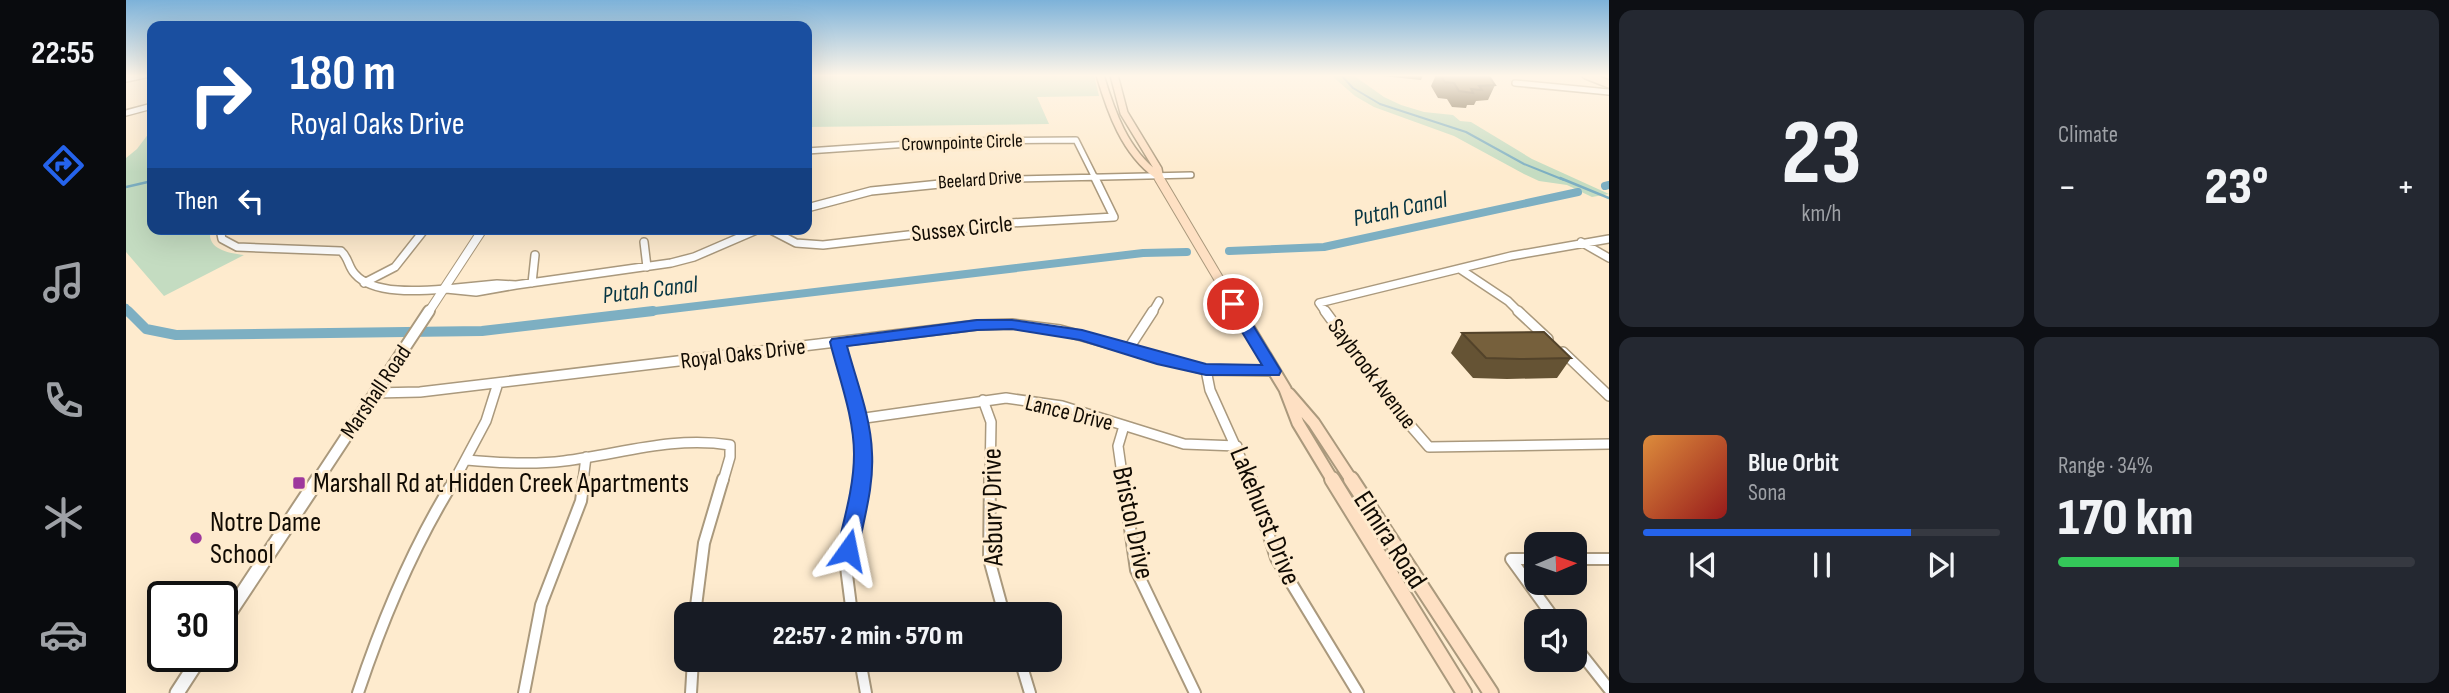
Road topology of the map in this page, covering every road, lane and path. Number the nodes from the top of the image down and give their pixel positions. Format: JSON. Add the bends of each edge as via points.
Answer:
{"nodes":[{"id":1,"x":147,"y":107,"type":"edge"},
{"id":2,"x":1111,"y":107,"type":"edge"},
{"id":3,"x":1120,"y":107,"type":"edge"},
{"id":4,"x":126,"y":113,"type":"edge"},
{"id":5,"x":812,"y":151,"type":"edge"},
{"id":6,"x":1191,"y":175,"type":"dead end"},
{"id":7,"x":1096,"y":176,"type":"junction"},
{"id":8,"x":1157,"y":176,"type":"junction"},
{"id":9,"x":812,"y":207,"type":"edge"},
{"id":10,"x":221,"y":235,"type":"edge"},
{"id":11,"x":420,"y":235,"type":"edge"},
{"id":12,"x":479,"y":235,"type":"edge"},
{"id":13,"x":746,"y":235,"type":"edge"},
{"id":14,"x":781,"y":235,"type":"edge"},
{"id":15,"x":1609,"y":239,"type":"edge"},
{"id":16,"x":644,"y":242,"type":"dead end"},
{"id":17,"x":1581,"y":242,"type":"junction"},
{"id":18,"x":535,"y":255,"type":"dead end"},
{"id":19,"x":1609,"y":257,"type":"edge"},
{"id":20,"x":647,"y":267,"type":"junction"},
{"id":21,"x":1460,"y":269,"type":"junction"},
{"id":22,"x":364,"y":283,"type":"junction"},
{"id":23,"x":532,"y":283,"type":"junction"},
{"id":24,"x":445,"y":289,"type":"junction"},
{"id":25,"x":1159,"y":301,"type":"dead end"},
{"id":26,"x":838,"y":342,"type":"junction"},
{"id":27,"x":1129,"y":348,"type":"junction"},
{"id":28,"x":1206,"y":370,"type":"junction"},
{"id":29,"x":1273,"y":371,"type":"junction"},
{"id":30,"x":498,"y":383,"type":"junction"},
{"id":31,"x":1285,"y":390,"type":"junction"},
{"id":32,"x":375,"y":393,"type":"junction"},
{"id":33,"x":1609,"y":396,"type":"edge"},
{"id":34,"x":983,"y":400,"type":"junction"},
{"id":35,"x":858,"y":419,"type":"junction"},
{"id":36,"x":1124,"y":426,"type":"junction"},
{"id":37,"x":1609,"y":444,"type":"edge"},
{"id":38,"x":1237,"y":446,"type":"junction"},
{"id":39,"x":586,"y":457,"type":"junction"},
{"id":40,"x":467,"y":460,"type":"junction"},
{"id":41,"x":1524,"y":559,"type":"edge"},
{"id":42,"x":1587,"y":559,"type":"edge"},
{"id":43,"x":1609,"y":559,"type":"edge"},
{"id":44,"x":1524,"y":577,"type":"edge"},
{"id":45,"x":238,"y":600,"type":"edge"},
{"id":46,"x":697,"y":602,"type":"edge"},
{"id":47,"x":850,"y":602,"type":"edge"},
{"id":48,"x":1001,"y":602,"type":"edge"},
{"id":49,"x":1587,"y":661,"type":"edge"},
{"id":50,"x":191,"y":672,"type":"edge"},
{"id":51,"x":692,"y":672,"type":"edge"},
{"id":52,"x":862,"y":672,"type":"edge"},
{"id":53,"x":1024,"y":672,"type":"edge"},
{"id":54,"x":1609,"y":688,"type":"edge"},
{"id":55,"x":177,"y":693,"type":"edge"},
{"id":56,"x":358,"y":693,"type":"edge"},
{"id":57,"x":524,"y":693,"type":"edge"},
{"id":58,"x":691,"y":693,"type":"edge"},
{"id":59,"x":866,"y":693,"type":"edge"},
{"id":60,"x":1030,"y":693,"type":"edge"},
{"id":61,"x":1195,"y":693,"type":"edge"},
{"id":62,"x":1358,"y":693,"type":"edge"},
{"id":63,"x":1464,"y":693,"type":"edge"},
{"id":64,"x":1491,"y":693,"type":"edge"}],
"edges":[{"from":1,"to":4,"type":"street"},
{"from":2,"to":8,"type":"main road","name":"Elmira Road","via":[[1145,169]]},
{"from":3,"to":8,"type":"main road","name":"Elmira Road","via":[[1158,169]]},
{"from":5,"to":7,"type":"street","name":"Crownpointe Circle","via":[[1076,140]]},
{"from":6,"to":8,"type":"street","name":"Beelard Drive"},
{"from":7,"to":8,"type":"street","name":"Beelard Drive"},
{"from":7,"to":9,"type":"street","name":"Beelard Drive","via":[[939,182],[854,194]]},
{"from":7,"to":14,"type":"street","name":"Sussex Circle","via":[[1114,217],[1011,223],[823,245],[796,243]]},
{"from":8,"to":29,"type":"main road","name":"Elmira Road"},
{"from":10,"to":22,"type":"street","via":[[237,247],[341,251]]},
{"from":11,"to":22,"type":"street","via":[[395,267]]},
{"from":12,"to":24,"type":"street","name":"Marshall Road"},
{"from":13,"to":20,"type":"street","via":[[694,257]]},
{"from":15,"to":17,"type":"street","name":"Saybrook Avenue"},
{"from":16,"to":20,"type":"street"},
{"from":17,"to":19,"type":"street"},
{"from":17,"to":21,"type":"street","name":"Saybrook Avenue"},
{"from":18,"to":23,"type":"street"},
{"from":20,"to":23,"type":"street"},
{"from":21,"to":33,"type":"street","via":[[1508,301]]},
{"from":21,"to":37,"type":"street","name":"Saybrook Avenue","via":[[1319,303],[1429,447]]},
{"from":22,"to":24,"type":"street","via":[[391,290]]},
{"from":23,"to":24,"type":"street","via":[[476,292]]},
{"from":24,"to":32,"type":"street","name":"Marshall Road"},
{"from":25,"to":27,"type":"street"},
{"from":26,"to":27,"type":"street","name":"Royal Oaks Drive","via":[[1012,324],[1060,330]]},
{"from":26,"to":30,"type":"street","name":"Royal Oaks Drive"},
{"from":26,"to":35,"type":"street"},
{"from":27,"to":28,"type":"street","name":"Royal Oaks Drive"},
{"from":28,"to":29,"type":"street","name":"Royal Oaks Drive"},
{"from":28,"to":38,"type":"street","name":"Lakehurst Drive","via":[[1210,390]]},
{"from":29,"to":31,"type":"main road","name":"Elmira Road"},
{"from":30,"to":32,"type":"street","name":"Royal Oaks Drive"},
{"from":30,"to":40,"type":"street","via":[[489,418]]},
{"from":31,"to":63,"type":"main road","name":"Elmira Road","via":[[1298,423]]},
{"from":31,"to":64,"type":"main road","name":"Elmira Road","via":[[1314,423]]},
{"from":32,"to":45,"type":"street","name":"Marshall Road"},
{"from":34,"to":35,"type":"street","name":"Lance Drive"},
{"from":34,"to":36,"type":"street","name":"Lance Drive","via":[[1036,401]]},
{"from":34,"to":48,"type":"street","name":"Asbury Drive","via":[[991,422],[989,559]]},
{"from":35,"to":47,"type":"street","via":[[862,483],[846,567]]},
{"from":36,"to":38,"type":"street","name":"Lance Drive","via":[[1184,444]]},
{"from":36,"to":61,"type":"street","name":"Bristol Drive","via":[[1118,446],[1136,570]]},
{"from":38,"to":62,"type":"street","name":"Lakehurst Drive","via":[[1276,558]]},
{"from":39,"to":40,"type":"street","via":[[521,465]]},
{"from":39,"to":46,"type":"street","via":[[652,443],[730,445],[704,543]]},
{"from":39,"to":57,"type":"street","via":[[581,501],[541,604]]},
{"from":40,"to":56,"type":"street","via":[[426,528],[389,605]]},
{"from":41,"to":44,"type":"street","via":[[1511,559]]},
{"from":42,"to":43,"type":"street"},
{"from":49,"to":54,"type":"street"},
{"from":50,"to":55,"type":"street"},
{"from":51,"to":58,"type":"street"},
{"from":52,"to":59,"type":"street"},
{"from":53,"to":60,"type":"street"}]}
